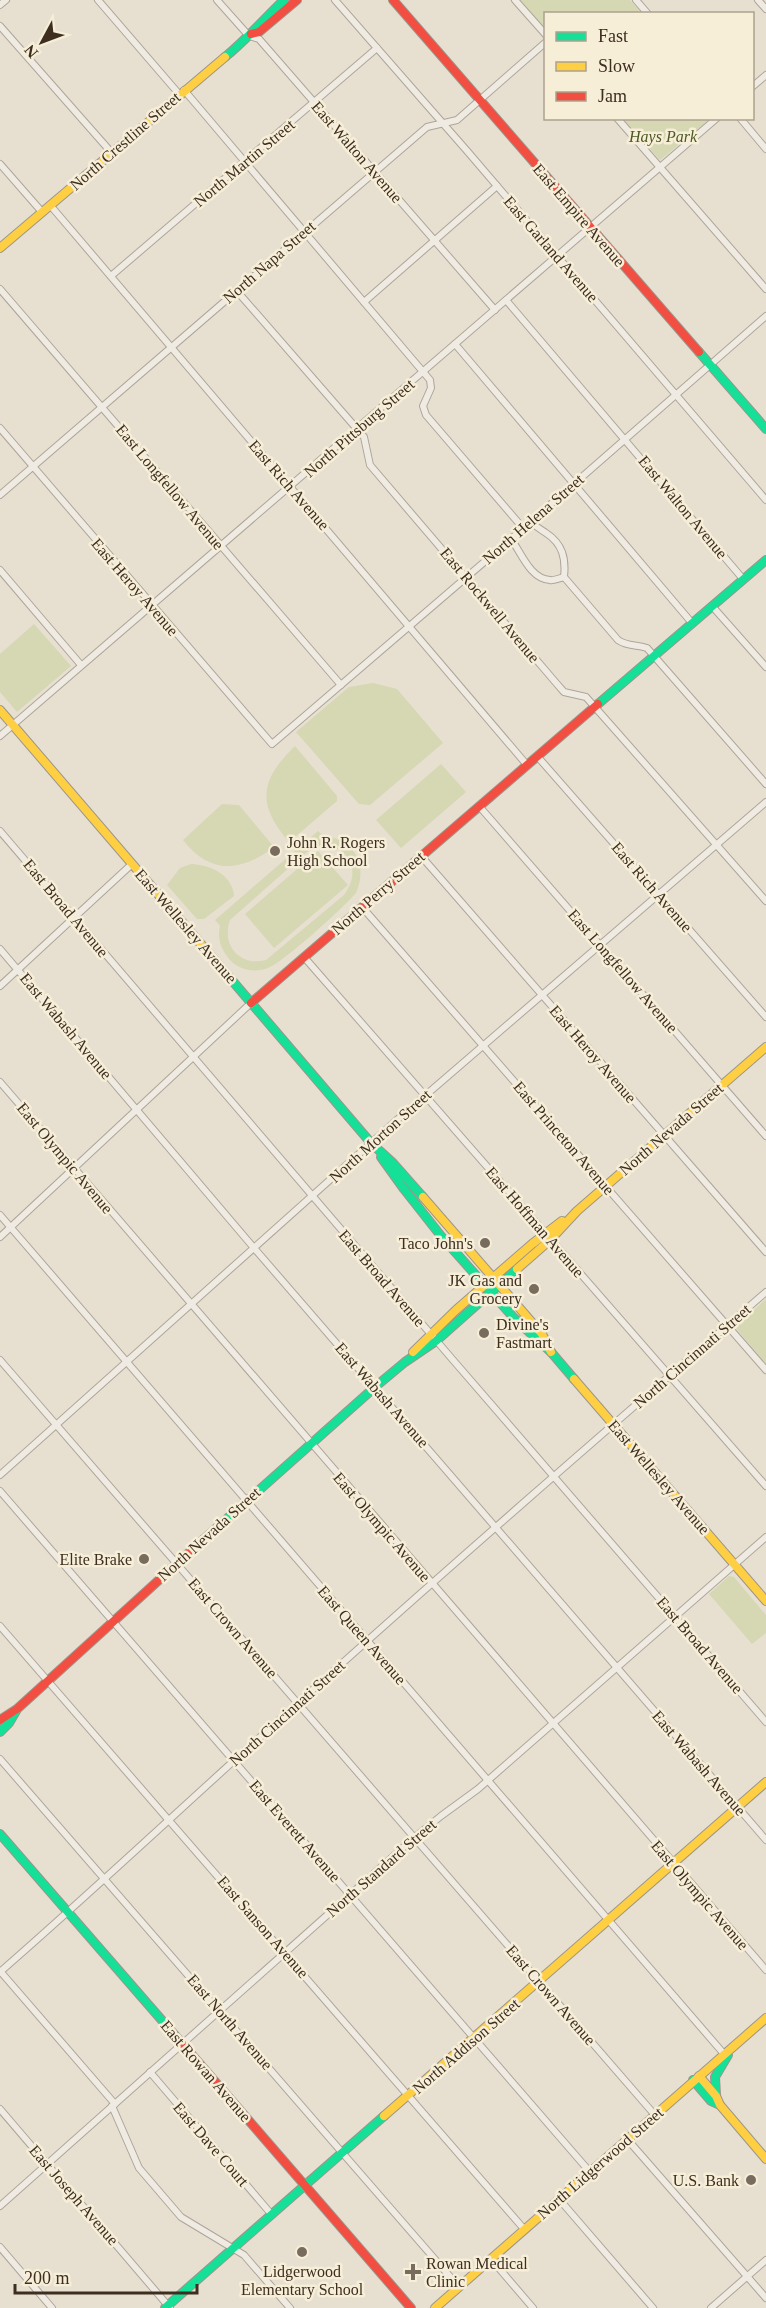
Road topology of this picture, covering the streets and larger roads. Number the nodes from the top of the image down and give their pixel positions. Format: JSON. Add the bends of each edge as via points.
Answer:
{"nodes":[{"id":1,"x":6,"y":0,"type":"edge"},
{"id":2,"x":98,"y":0,"type":"edge"},
{"id":3,"x":217,"y":0,"type":"edge"},
{"id":4,"x":285,"y":0,"type":"edge"},
{"id":5,"x":297,"y":0,"type":"edge"},
{"id":6,"x":335,"y":0,"type":"edge"},
{"id":7,"x":393,"y":0,"type":"edge"},
{"id":8,"x":515,"y":0,"type":"edge"},
{"id":9,"x":636,"y":0,"type":"edge"},
{"id":10,"x":758,"y":0,"type":"edge"},
{"id":11,"x":0,"y":5,"type":"edge"},
{"id":12,"x":766,"y":9,"type":"edge"},
{"id":13,"x":646,"y":12,"type":"edge"},
{"id":14,"x":0,"y":26,"type":"edge"},
{"id":15,"x":544,"y":33,"type":"edge"},
{"id":16,"x":250,"y":36,"type":"junction"},
{"id":17,"x":544,"y":44,"type":"edge"},
{"id":18,"x":377,"y":48,"type":"junction"},
{"id":19,"x":766,"y":75,"type":"edge"},
{"id":20,"x":754,"y":86,"type":"edge"},
{"id":21,"x":182,"y":92,"type":"junction"},
{"id":22,"x":479,"y":100,"type":"junction"},
{"id":23,"x":314,"y":103,"type":"junction"},
{"id":24,"x":619,"y":120,"type":"edge"},
{"id":25,"x":715,"y":120,"type":"edge"},
{"id":26,"x":742,"y":120,"type":"edge"},
{"id":27,"x":442,"y":123,"type":"junction"},
{"id":28,"x":766,"y":149,"type":"edge"},
{"id":29,"x":111,"y":152,"type":"junction"},
{"id":30,"x":245,"y":162,"type":"junction"},
{"id":31,"x":0,"y":164,"type":"edge"},
{"id":32,"x":660,"y":168,"type":"junction"},
{"id":33,"x":375,"y":171,"type":"junction"},
{"id":34,"x":497,"y":186,"type":"junction"},
{"id":35,"x":50,"y":205,"type":"junction"},
{"id":36,"x":42,"y":212,"type":"junction"},
{"id":37,"x":590,"y":227,"type":"junction"},
{"id":38,"x":304,"y":232,"type":"junction"},
{"id":39,"x":434,"y":240,"type":"junction"},
{"id":40,"x":0,"y":248,"type":"edge"},
{"id":41,"x":557,"y":256,"type":"junction"},
{"id":42,"x":111,"y":276,"type":"junction"},
{"id":43,"x":0,"y":289,"type":"edge"},
{"id":44,"x":766,"y":289,"type":"edge"},
{"id":45,"x":236,"y":290,"type":"junction"},
{"id":46,"x":506,"y":300,"type":"junction"},
{"id":47,"x":364,"y":302,"type":"junction"},
{"id":48,"x":495,"y":310,"type":"junction"},
{"id":49,"x":766,"y":316,"type":"edge"},
{"id":50,"x":455,"y":344,"type":"junction"},
{"id":51,"x":172,"y":348,"type":"junction"},
{"id":52,"x":710,"y":365,"type":"junction"},
{"id":53,"x":423,"y":372,"type":"junction"},
{"id":54,"x":675,"y":395,"type":"junction"},
{"id":55,"x":103,"y":407,"type":"junction"},
{"id":56,"x":0,"y":428,"type":"edge"},
{"id":57,"x":357,"y":429,"type":"junction"},
{"id":58,"x":766,"y":429,"type":"edge"},
{"id":59,"x":625,"y":438,"type":"junction"},
{"id":60,"x":33,"y":466,"type":"junction"},
{"id":61,"x":574,"y":483,"type":"junction"},
{"id":62,"x":290,"y":487,"type":"junction"},
{"id":63,"x":0,"y":495,"type":"edge"},
{"id":64,"x":766,"y":500,"type":"edge"},
{"id":65,"x":530,"y":522,"type":"junction"},
{"id":66,"x":523,"y":528,"type":"junction"},
{"id":67,"x":512,"y":539,"type":"junction"},
{"id":68,"x":221,"y":547,"type":"junction"},
{"id":69,"x":766,"y":560,"type":"edge"},
{"id":70,"x":0,"y":570,"type":"edge"},
{"id":71,"x":466,"y":577,"type":"junction"},
{"id":72,"x":564,"y":577,"type":"junction"},
{"id":73,"x":743,"y":579,"type":"junction"},
{"id":74,"x":151,"y":606,"type":"junction"},
{"id":75,"x":712,"y":606,"type":"junction"},
{"id":76,"x":692,"y":623,"type":"junction"},
{"id":77,"x":409,"y":625,"type":"junction"},
{"id":78,"x":654,"y":656,"type":"junction"},
{"id":79,"x":81,"y":665,"type":"junction"},
{"id":80,"x":766,"y":667,"type":"edge"},
{"id":81,"x":341,"y":685,"type":"junction"},
{"id":82,"x":596,"y":707,"type":"junction"},
{"id":83,"x":0,"y":710,"type":"edge"},
{"id":84,"x":12,"y":725,"type":"junction"},
{"id":85,"x":0,"y":736,"type":"edge"},
{"id":86,"x":272,"y":744,"type":"joint"},
{"id":87,"x":537,"y":756,"type":"junction"},
{"id":88,"x":527,"y":765,"type":"junction"},
{"id":89,"x":766,"y":784,"type":"edge"},
{"id":90,"x":766,"y":802,"type":"edge"},
{"id":91,"x":479,"y":806,"type":"junction"},
{"id":92,"x":0,"y":831,"type":"edge"},
{"id":93,"x":717,"y":844,"type":"junction"},
{"id":94,"x":421,"y":856,"type":"junction"},
{"id":95,"x":132,"y":864,"type":"junction"},
{"id":96,"x":659,"y":894,"type":"junction"},
{"id":97,"x":766,"y":901,"type":"edge"},
{"id":98,"x":362,"y":907,"type":"junction"},
{"id":99,"x":74,"y":918,"type":"junction"},
{"id":100,"x":600,"y":945,"type":"junction"},
{"id":101,"x":0,"y":949,"type":"edge"},
{"id":102,"x":304,"y":957,"type":"junction"},
{"id":103,"x":18,"y":969,"type":"junction"},
{"id":104,"x":0,"y":986,"type":"edge"},
{"id":105,"x":542,"y":995,"type":"junction"},
{"id":106,"x":251,"y":1003,"type":"junction"},
{"id":107,"x":766,"y":1017,"type":"edge"},
{"id":108,"x":483,"y":1045,"type":"junction"},
{"id":109,"x":766,"y":1047,"type":"edge"},
{"id":110,"x":192,"y":1057,"type":"junction"},
{"id":111,"x":0,"y":1082,"type":"edge"},
{"id":112,"x":721,"y":1085,"type":"junction"},
{"id":113,"x":425,"y":1095,"type":"junction"},
{"id":114,"x":136,"y":1109,"type":"junction"},
{"id":115,"x":664,"y":1134,"type":"junction"},
{"id":116,"x":766,"y":1136,"type":"edge"},
{"id":117,"x":371,"y":1143,"type":"junction"},
{"id":118,"x":73,"y":1169,"type":"junction"},
{"id":119,"x":606,"y":1185,"type":"junction"},
{"id":120,"x":312,"y":1197,"type":"junction"},
{"id":121,"x":0,"y":1215,"type":"edge"},
{"id":122,"x":10,"y":1227,"type":"junction"},
{"id":123,"x":547,"y":1236,"type":"junction"},
{"id":124,"x":0,"y":1237,"type":"edge"},
{"id":125,"x":254,"y":1248,"type":"junction"},
{"id":126,"x":766,"y":1252,"type":"edge"},
{"id":127,"x":496,"y":1281,"type":"junction"},
{"id":128,"x":488,"y":1288,"type":"junction"},
{"id":129,"x":766,"y":1292,"type":"edge"},
{"id":130,"x":190,"y":1304,"type":"junction"},
{"id":131,"x":727,"y":1325,"type":"junction"},
{"id":132,"x":430,"y":1333,"type":"junction"},
{"id":133,"x":436,"y":1341,"type":"junction"},
{"id":134,"x":551,"y":1352,"type":"junction"},
{"id":135,"x":0,"y":1360,"type":"edge"},
{"id":136,"x":126,"y":1361,"type":"junction"},
{"id":137,"x":405,"y":1362,"type":"junction"},
{"id":138,"x":766,"y":1370,"type":"edge"},
{"id":139,"x":669,"y":1375,"type":"junction"},
{"id":140,"x":375,"y":1387,"type":"junction"},
{"id":141,"x":57,"y":1424,"type":"junction"},
{"id":142,"x":612,"y":1424,"type":"junction"},
{"id":143,"x":310,"y":1444,"type":"junction"},
{"id":144,"x":0,"y":1475,"type":"edge"},
{"id":145,"x":553,"y":1476,"type":"junction"},
{"id":146,"x":766,"y":1486,"type":"edge"},
{"id":147,"x":0,"y":1491,"type":"edge"},
{"id":148,"x":247,"y":1501,"type":"junction"},
{"id":149,"x":496,"y":1527,"type":"junction"},
{"id":150,"x":766,"y":1536,"type":"edge"},
{"id":151,"x":177,"y":1563,"type":"junction"},
{"id":152,"x":734,"y":1563,"type":"junction"},
{"id":153,"x":432,"y":1584,"type":"junction"},
{"id":154,"x":766,"y":1601,"type":"edge"},
{"id":155,"x":675,"y":1616,"type":"junction"},
{"id":156,"x":112,"y":1621,"type":"junction"},
{"id":157,"x":0,"y":1626,"type":"edge"},
{"id":158,"x":367,"y":1641,"type":"junction"},
{"id":159,"x":617,"y":1667,"type":"junction"},
{"id":160,"x":48,"y":1680,"type":"junction"},
{"id":161,"x":298,"y":1703,"type":"junction"},
{"id":162,"x":17,"y":1709,"type":"junction"},
{"id":163,"x":0,"y":1720,"type":"edge"},
{"id":164,"x":766,"y":1722,"type":"edge"},
{"id":165,"x":552,"y":1723,"type":"junction"},
{"id":166,"x":0,"y":1731,"type":"edge"},
{"id":167,"x":0,"y":1759,"type":"edge"},
{"id":168,"x":234,"y":1761,"type":"junction"},
{"id":169,"x":489,"y":1780,"type":"junction"},
{"id":170,"x":766,"y":1782,"type":"edge"},
{"id":171,"x":737,"y":1808,"type":"junction"},
{"id":172,"x":170,"y":1820,"type":"junction"},
{"id":173,"x":0,"y":1834,"type":"edge"},
{"id":174,"x":416,"y":1837,"type":"junction"},
{"id":175,"x":766,"y":1840,"type":"edge"},
{"id":176,"x":673,"y":1864,"type":"junction"},
{"id":177,"x":106,"y":1879,"type":"junction"},
{"id":178,"x":350,"y":1895,"type":"junction"},
{"id":179,"x":68,"y":1912,"type":"junction"},
{"id":180,"x":608,"y":1921,"type":"junction"},
{"id":181,"x":285,"y":1953,"type":"junction"},
{"id":182,"x":766,"y":1970,"type":"edge"},
{"id":183,"x":0,"y":1972,"type":"edge"},
{"id":184,"x":539,"y":1982,"type":"junction"},
{"id":185,"x":220,"y":2010,"type":"junction"},
{"id":186,"x":766,"y":2018,"type":"edge"},
{"id":187,"x":474,"y":2039,"type":"junction"},
{"id":188,"x":183,"y":2044,"type":"junction"},
{"id":189,"x":728,"y":2051,"type":"junction"},
{"id":190,"x":150,"y":2073,"type":"junction"},
{"id":191,"x":696,"y":2078,"type":"junction"},
{"id":192,"x":408,"y":2096,"type":"junction"},
{"id":193,"x":718,"y":2100,"type":"junction"},
{"id":194,"x":113,"y":2105,"type":"junction"},
{"id":195,"x":0,"y":2109,"type":"edge"},
{"id":196,"x":654,"y":2114,"type":"junction"},
{"id":197,"x":627,"y":2139,"type":"junction"},
{"id":198,"x":343,"y":2154,"type":"junction"},
{"id":199,"x":766,"y":2158,"type":"edge"},
{"id":200,"x":48,"y":2164,"type":"junction"},
{"id":201,"x":590,"y":2172,"type":"junction"},
{"id":202,"x":305,"y":2187,"type":"junction"},
{"id":203,"x":559,"y":2199,"type":"junction"},
{"id":204,"x":0,"y":2206,"type":"edge"},
{"id":205,"x":272,"y":2215,"type":"junction"},
{"id":206,"x":524,"y":2229,"type":"junction"},
{"id":207,"x":0,"y":2247,"type":"edge"},
{"id":208,"x":234,"y":2248,"type":"junction"},
{"id":209,"x":491,"y":2259,"type":"junction"},
{"id":210,"x":766,"y":2260,"type":"edge"},
{"id":211,"x":747,"y":2277,"type":"junction"},
{"id":212,"x":459,"y":2287,"type":"junction"},
{"id":213,"x":766,"y":2298,"type":"edge"},
{"id":214,"x":168,"y":2307,"type":"edge"},
{"id":215,"x":52,"y":2308,"type":"edge"},
{"id":216,"x":290,"y":2308,"type":"edge"},
{"id":217,"x":411,"y":2308,"type":"edge"},
{"id":218,"x":435,"y":2308,"type":"edge"},
{"id":219,"x":533,"y":2308,"type":"edge"},
{"id":220,"x":653,"y":2308,"type":"edge"},
{"id":221,"x":711,"y":2308,"type":"edge"}],
"edges":[{"from":1,"to":11,"type":"street"},
{"from":2,"to":21,"type":"street"},
{"from":3,"to":16,"type":"street","name":"East Walton Avenue"},
{"from":4,"to":16,"type":"street","name":"North Crestline Street"},
{"from":5,"to":16,"type":"street","name":"North Crestline Street"},
{"from":6,"to":18,"type":"street","name":"East Garland Avenue"},
{"from":7,"to":22,"type":"street","name":"East Empire Avenue"},
{"from":8,"to":15,"type":"street"},
{"from":9,"to":13,"type":"street"},
{"from":10,"to":12,"type":"street"},
{"from":14,"to":29,"type":"street"},
{"from":16,"to":21,"type":"street","name":"North Crestline Street"},
{"from":16,"to":23,"type":"street","name":"East Walton Avenue","via":[[259,39]]},
{"from":17,"to":22,"type":"street","name":"North Napa Street"},
{"from":18,"to":23,"type":"street","name":"North Martin Street"},
{"from":18,"to":27,"type":"street","name":"East Garland Avenue"},
{"from":19,"to":20,"type":"street"},
{"from":21,"to":29,"type":"street","name":"North Crestline Street"},
{"from":21,"to":30,"type":"street"},
{"from":22,"to":27,"type":"street","name":"North Napa Street","via":[[456,120]]},
{"from":22,"to":37,"type":"street","name":"East Empire Avenue"},
{"from":23,"to":30,"type":"street","name":"North Martin Street"},
{"from":23,"to":33,"type":"street","name":"East Walton Avenue"},
{"from":24,"to":32,"type":"street"},
{"from":25,"to":32,"type":"street","name":"North Pittsburg Street"},
{"from":26,"to":28,"type":"street"},
{"from":27,"to":33,"type":"street","name":"North Napa Street","via":[[427,127]]},
{"from":27,"to":34,"type":"street","name":"East Garland Avenue"},
{"from":29,"to":35,"type":"street","name":"North Crestline Street"},
{"from":30,"to":38,"type":"street"},
{"from":30,"to":42,"type":"street","name":"North Martin Street"},
{"from":31,"to":36,"type":"street"},
{"from":32,"to":37,"type":"street","name":"North Pittsburg Street"},
{"from":32,"to":44,"type":"street"},
{"from":33,"to":38,"type":"street","name":"North Napa Street"},
{"from":33,"to":39,"type":"street","name":"East Walton Avenue"},
{"from":34,"to":39,"type":"street"},
{"from":34,"to":41,"type":"street","name":"East Garland Avenue"},
{"from":35,"to":36,"type":"street","name":"North Crestline Street"},
{"from":35,"to":42,"type":"street","name":"East Rich Avenue"},
{"from":36,"to":40,"type":"street","name":"North Crestline Street"},
{"from":37,"to":41,"type":"street","name":"North Pittsburg Street"},
{"from":37,"to":52,"type":"street","name":"East Empire Avenue"},
{"from":38,"to":45,"type":"street","name":"North Napa Street"},
{"from":38,"to":47,"type":"street"},
{"from":39,"to":47,"type":"street"},
{"from":39,"to":48,"type":"street","name":"East Walton Avenue"},
{"from":41,"to":46,"type":"street","name":"North Pittsburg Street"},
{"from":41,"to":54,"type":"street","name":"East Garland Avenue"},
{"from":42,"to":51,"type":"street","name":"East Rich Avenue"},
{"from":43,"to":55,"type":"street","name":"East Longfellow Avenue"},
{"from":45,"to":51,"type":"street","name":"North Napa Street"},
{"from":45,"to":57,"type":"street","name":"East Rockwell Avenue"},
{"from":46,"to":48,"type":"street","name":"North Pittsburg Street"},
{"from":46,"to":59,"type":"street","name":"East Walton Avenue"},
{"from":47,"to":53,"type":"street"},
{"from":48,"to":50,"type":"street","name":"North Pittsburg Street"},
{"from":49,"to":52,"type":"street","name":"North Helena Street"},
{"from":50,"to":53,"type":"street","name":"North Pittsburg Street"},
{"from":50,"to":61,"type":"street"},
{"from":51,"to":55,"type":"street","name":"North Napa Street"},
{"from":51,"to":62,"type":"street","name":"East Rich Avenue"},
{"from":52,"to":54,"type":"street","name":"North Helena Street"},
{"from":52,"to":58,"type":"street","name":"East Empire Avenue"},
{"from":53,"to":57,"type":"street","name":"North Pittsburg Street"},
{"from":53,"to":66,"type":"street","via":[[431,388],[423,406],[426,415]]},
{"from":54,"to":59,"type":"street","name":"North Helena Street"},
{"from":54,"to":64,"type":"street","name":"East Garland Avenue"},
{"from":55,"to":60,"type":"street","name":"North Napa Street"},
{"from":55,"to":68,"type":"street","name":"East Longfellow Avenue"},
{"from":56,"to":60,"type":"street","name":"East Heroy Avenue"},
{"from":57,"to":62,"type":"street","name":"North Pittsburg Street"},
{"from":57,"to":71,"type":"street","name":"East Rockwell Avenue","via":[[364,437],[370,465]]},
{"from":59,"to":61,"type":"street","name":"North Helena Street"},
{"from":59,"to":73,"type":"street","name":"East Walton Avenue"},
{"from":60,"to":63,"type":"street","name":"North Napa Street"},
{"from":60,"to":74,"type":"street","name":"East Heroy Avenue"},
{"from":61,"to":65,"type":"street","name":"North Helena Street"},
{"from":61,"to":76,"type":"street"},
{"from":62,"to":68,"type":"street","name":"North Pittsburg Street"},
{"from":62,"to":77,"type":"street","name":"East Rich Avenue"},
{"from":65,"to":66,"type":"street","name":"North Helena Street"},
{"from":65,"to":72,"type":"street","via":[[560,548],[566,559]]},
{"from":66,"to":67,"type":"street","name":"North Helena Street"},
{"from":67,"to":71,"type":"street","name":"North Helena Street"},
{"from":67,"to":72,"type":"street","via":[[538,576],[550,580]]},
{"from":68,"to":74,"type":"street","name":"North Pittsburg Street"},
{"from":68,"to":81,"type":"street","name":"East Longfellow Avenue"},
{"from":69,"to":73,"type":"street","name":"North Perry Street"},
{"from":70,"to":79,"type":"street"},
{"from":71,"to":77,"type":"street","name":"North Helena Street"},
{"from":71,"to":82,"type":"street","name":"East Rockwell Avenue","via":[[564,692],[586,697]]},
{"from":72,"to":78,"type":"street","via":[[618,640],[647,648]]},
{"from":73,"to":75,"type":"street","name":"North Perry Street"},
{"from":74,"to":79,"type":"street","name":"North Pittsburg Street"},
{"from":74,"to":86,"type":"street","name":"East Heroy Avenue"},
{"from":75,"to":76,"type":"street","name":"North Perry Street"},
{"from":75,"to":80,"type":"street"},
{"from":76,"to":78,"type":"street","name":"North Perry Street"},
{"from":77,"to":81,"type":"street","name":"North Helena Street"},
{"from":77,"to":88,"type":"street","name":"East Rich Avenue"},
{"from":78,"to":82,"type":"street","name":"North Perry Street"},
{"from":78,"to":89,"type":"street"},
{"from":79,"to":84,"type":"street","name":"North Pittsburg Street"},
{"from":81,"to":86,"type":"street","name":"North Helena Street"},
{"from":82,"to":87,"type":"street","name":"North Perry Street"},
{"from":82,"to":93,"type":"street","name":"East Rockwell Avenue"},
{"from":83,"to":84,"type":"street","name":"East Wellesley Avenue"},
{"from":84,"to":85,"type":"street","name":"North Pittsburg Street"},
{"from":84,"to":95,"type":"street","name":"East Wellesley Avenue"},
{"from":87,"to":88,"type":"street","name":"North Perry Street"},
{"from":87,"to":96,"type":"street","name":"East Rich Avenue"},
{"from":88,"to":91,"type":"street","name":"North Perry Street"},
{"from":90,"to":93,"type":"street","name":"North Morton Street"},
{"from":91,"to":94,"type":"street","name":"North Perry Street"},
{"from":91,"to":100,"type":"street","name":"East Longfellow Avenue"},
{"from":92,"to":99,"type":"street","name":"East Broad Avenue"},
{"from":93,"to":96,"type":"street","name":"North Morton Street"},
{"from":93,"to":97,"type":"street","name":"East Rockwell Avenue"},
{"from":94,"to":98,"type":"street","name":"North Perry Street"},
{"from":94,"to":105,"type":"street","name":"East Heroy Avenue"},
{"from":95,"to":99,"type":"street"},
{"from":95,"to":106,"type":"street","name":"East Wellesley Avenue"},
{"from":96,"to":100,"type":"street","name":"North Morton Street"},
{"from":96,"to":107,"type":"street","name":"East Rich Avenue"},
{"from":98,"to":102,"type":"street","name":"North Perry Street"},
{"from":98,"to":108,"type":"street","name":"East Princeton Avenue"},
{"from":99,"to":103,"type":"street"},
{"from":99,"to":110,"type":"street","name":"East Broad Avenue"},
{"from":100,"to":105,"type":"street","name":"North Morton Street"},
{"from":100,"to":112,"type":"street","name":"East Longfellow Avenue"},
{"from":101,"to":103,"type":"street","name":"East Wabash Avenue"},
{"from":102,"to":106,"type":"street","name":"North Perry Street"},
{"from":102,"to":113,"type":"street","name":"East Hoffman Avenue"},
{"from":103,"to":104,"type":"street"},
{"from":103,"to":114,"type":"street","name":"East Wabash Avenue"},
{"from":105,"to":108,"type":"street","name":"North Morton Street"},
{"from":105,"to":115,"type":"street","name":"East Heroy Avenue"},
{"from":106,"to":110,"type":"street","name":"North Perry Street"},
{"from":106,"to":117,"type":"street","name":"East Wellesley Avenue"},
{"from":108,"to":113,"type":"street","name":"North Morton Street"},
{"from":108,"to":119,"type":"street","name":"East Princeton Avenue"},
{"from":109,"to":112,"type":"street","name":"North Nevada Street"},
{"from":110,"to":114,"type":"street","name":"North Perry Street"},
{"from":110,"to":120,"type":"street","name":"East Broad Avenue"},
{"from":111,"to":118,"type":"street","name":"East Olympic Avenue"},
{"from":112,"to":115,"type":"street","name":"North Nevada Street"},
{"from":112,"to":116,"type":"street","name":"East Longfellow Avenue"},
{"from":113,"to":117,"type":"street","name":"North Morton Street"},
{"from":113,"to":123,"type":"street","name":"East Hoffman Avenue"},
{"from":114,"to":118,"type":"street","name":"North Perry Street"},
{"from":114,"to":125,"type":"street","name":"East Wabash Avenue"},
{"from":115,"to":119,"type":"street","name":"North Nevada Street"},
{"from":115,"to":126,"type":"street","name":"East Heroy Avenue"},
{"from":117,"to":120,"type":"street","name":"North Morton Street"},
{"from":117,"to":127,"type":"street","name":"East Wellesley Avenue"},
{"from":117,"to":128,"type":"street","name":"East Wellesley Avenue","via":[[417,1205]]},
{"from":118,"to":122,"type":"street","name":"North Perry Street"},
{"from":118,"to":130,"type":"street","name":"East Olympic Avenue"},
{"from":119,"to":123,"type":"street","name":"North Nevada Street"},
{"from":119,"to":131,"type":"street","name":"East Princeton Avenue"},
{"from":120,"to":125,"type":"street","name":"North Morton Street"},
{"from":120,"to":132,"type":"street","name":"East Broad Avenue"},
{"from":121,"to":122,"type":"street","name":"East Queen Avenue"},
{"from":122,"to":124,"type":"street","name":"North Perry Street"},
{"from":122,"to":136,"type":"street","name":"East Queen Avenue"},
{"from":123,"to":127,"type":"street","name":"North Nevada Street"},
{"from":123,"to":139,"type":"street","name":"East Hoffman Avenue"},
{"from":125,"to":130,"type":"street","name":"North Morton Street"},
{"from":125,"to":140,"type":"street","name":"East Wabash Avenue"},
{"from":127,"to":128,"type":"street","name":"North Nevada Street"},
{"from":127,"to":134,"type":"street","name":"East Wellesley Avenue","via":[[542,1334]]},
{"from":128,"to":132,"type":"street","name":"North Nevada Street"},
{"from":128,"to":133,"type":"street","name":"North Nevada Street"},
{"from":128,"to":134,"type":"street","name":"East Wellesley Avenue","via":[[533,1340]]},
{"from":129,"to":131,"type":"street","name":"North Cincinnati Street"},
{"from":130,"to":136,"type":"street","name":"North Morton Street"},
{"from":130,"to":143,"type":"street","name":"East Olympic Avenue"},
{"from":131,"to":138,"type":"street","name":"East Princeton Avenue"},
{"from":131,"to":139,"type":"street","name":"North Cincinnati Street"},
{"from":132,"to":133,"type":"street","name":"East Broad Avenue"},
{"from":132,"to":137,"type":"street","name":"North Nevada Street"},
{"from":133,"to":137,"type":"street","name":"North Nevada Street"},
{"from":133,"to":145,"type":"street","name":"East Broad Avenue"},
{"from":134,"to":142,"type":"street","name":"East Wellesley Avenue"},
{"from":135,"to":141,"type":"street","name":"East Crown Avenue"},
{"from":136,"to":141,"type":"street","name":"North Morton Street"},
{"from":136,"to":148,"type":"street","name":"East Queen Avenue"},
{"from":137,"to":140,"type":"street","name":"North Nevada Street"},
{"from":139,"to":142,"type":"street","name":"North Cincinnati Street"},
{"from":139,"to":146,"type":"street","name":"East Hoffman Avenue"},
{"from":140,"to":143,"type":"street","name":"North Nevada Street"},
{"from":140,"to":149,"type":"street","name":"East Wabash Avenue"},
{"from":141,"to":144,"type":"street","name":"North Morton Street"},
{"from":141,"to":151,"type":"street","name":"East Crown Avenue"},
{"from":142,"to":145,"type":"street","name":"North Cincinnati Street"},
{"from":142,"to":152,"type":"street","name":"East Wellesley Avenue"},
{"from":143,"to":148,"type":"street","name":"North Nevada Street"},
{"from":143,"to":153,"type":"street","name":"East Olympic Avenue"},
{"from":145,"to":149,"type":"street","name":"North Cincinnati Street"},
{"from":145,"to":155,"type":"street","name":"East Broad Avenue"},
{"from":147,"to":156,"type":"street","name":"East Everett Avenue"},
{"from":148,"to":151,"type":"street","name":"North Nevada Street"},
{"from":148,"to":158,"type":"street","name":"East Queen Avenue"},
{"from":149,"to":153,"type":"street","name":"North Cincinnati Street"},
{"from":149,"to":159,"type":"street","name":"East Wabash Avenue"},
{"from":150,"to":152,"type":"street","name":"North Standard Street"},
{"from":151,"to":156,"type":"street","name":"North Nevada Street"},
{"from":151,"to":161,"type":"street","name":"East Crown Avenue"},
{"from":152,"to":154,"type":"street","name":"East Wellesley Avenue"},
{"from":152,"to":155,"type":"street","name":"North Standard Street"},
{"from":153,"to":158,"type":"street","name":"North Cincinnati Street"},
{"from":153,"to":165,"type":"street","name":"East Olympic Avenue"},
{"from":155,"to":159,"type":"street","name":"North Standard Street"},
{"from":155,"to":164,"type":"street","name":"East Broad Avenue"},
{"from":156,"to":160,"type":"street","name":"North Nevada Street"},
{"from":156,"to":168,"type":"street","name":"East Everett Avenue"},
{"from":157,"to":160,"type":"street","name":"East Sanson Avenue"},
{"from":158,"to":161,"type":"street","name":"North Cincinnati Street"},
{"from":158,"to":169,"type":"street","name":"East Queen Avenue"},
{"from":159,"to":165,"type":"street","name":"North Standard Street"},
{"from":159,"to":171,"type":"street","name":"East Wabash Avenue"},
{"from":160,"to":162,"type":"street","name":"North Nevada Street"},
{"from":160,"to":172,"type":"street","name":"East Sanson Avenue"},
{"from":161,"to":168,"type":"street","name":"North Cincinnati Street"},
{"from":161,"to":174,"type":"street","name":"East Crown Avenue"},
{"from":162,"to":163,"type":"street","name":"North Nevada Street"},
{"from":162,"to":166,"type":"street","name":"North Nevada Street"},
{"from":165,"to":169,"type":"street","name":"North Standard Street"},
{"from":165,"to":176,"type":"street","name":"East Olympic Avenue"},
{"from":167,"to":177,"type":"street","name":"East North Avenue"},
{"from":168,"to":172,"type":"street","name":"North Cincinnati Street"},
{"from":168,"to":178,"type":"street","name":"East Everett Avenue"},
{"from":169,"to":174,"type":"street","name":"North Standard Street"},
{"from":169,"to":180,"type":"street","name":"East Queen Avenue"},
{"from":170,"to":171,"type":"street","name":"North Addison Street"},
{"from":171,"to":175,"type":"street","name":"East Wabash Avenue"},
{"from":171,"to":176,"type":"street","name":"North Addison Street"},
{"from":172,"to":177,"type":"street","name":"North Cincinnati Street"},
{"from":172,"to":181,"type":"street","name":"East Sanson Avenue"},
{"from":173,"to":179,"type":"street","name":"East Rowan Avenue"},
{"from":174,"to":178,"type":"street","name":"North Standard Street"},
{"from":174,"to":184,"type":"street","name":"East Crown Avenue"},
{"from":176,"to":180,"type":"street","name":"North Addison Street"},
{"from":176,"to":182,"type":"street","name":"East Olympic Avenue"},
{"from":177,"to":179,"type":"street","name":"North Cincinnati Street"},
{"from":177,"to":185,"type":"street","name":"East North Avenue"},
{"from":178,"to":181,"type":"street","name":"North Standard Street"},
{"from":178,"to":187,"type":"street","name":"East Everett Avenue"},
{"from":179,"to":183,"type":"street","name":"North Cincinnati Street"},
{"from":179,"to":188,"type":"street","name":"East Rowan Avenue"},
{"from":180,"to":184,"type":"street","name":"North Addison Street"},
{"from":180,"to":189,"type":"street","name":"East Queen Avenue"},
{"from":181,"to":185,"type":"street","name":"North Standard Street"},
{"from":181,"to":192,"type":"street","name":"East Sanson Avenue"},
{"from":183,"to":194,"type":"street"},
{"from":184,"to":187,"type":"street","name":"North Addison Street"},
{"from":184,"to":196,"type":"street","name":"East Crown Avenue"},
{"from":185,"to":188,"type":"street","name":"North Standard Street"},
{"from":185,"to":198,"type":"street","name":"East North Avenue"},
{"from":186,"to":189,"type":"street","name":"North Lidgerwood Street"},
{"from":187,"to":192,"type":"street","name":"North Addison Street"},
{"from":187,"to":201,"type":"street","name":"East Everett Avenue"},
{"from":188,"to":190,"type":"street","name":"North Standard Street"},
{"from":188,"to":202,"type":"street","name":"East Rowan Avenue"},
{"from":189,"to":191,"type":"street","name":"North Lidgerwood Street"},
{"from":189,"to":193,"type":"street","via":[[715,2077]]},
{"from":190,"to":194,"type":"street","name":"North Standard Street"},
{"from":190,"to":205,"type":"street","name":"East Dave Court"},
{"from":191,"to":193,"type":"street","via":[[711,2101]]},
{"from":191,"to":196,"type":"street","name":"North Lidgerwood Street"},
{"from":192,"to":198,"type":"street","name":"North Addison Street"},
{"from":192,"to":206,"type":"street","name":"East Sanson Avenue"},
{"from":193,"to":199,"type":"street"},
{"from":194,"to":200,"type":"street","name":"North Standard Street"},
{"from":194,"to":208,"type":"street","via":[[139,2168],[182,2217]]},
{"from":195,"to":200,"type":"street","name":"East Joseph Avenue"},
{"from":196,"to":197,"type":"street","name":"North Lidgerwood Street"},
{"from":197,"to":201,"type":"street","name":"North Lidgerwood Street"},
{"from":197,"to":211,"type":"street"},
{"from":198,"to":202,"type":"street","name":"North Addison Street"},
{"from":198,"to":212,"type":"street","name":"East North Avenue"},
{"from":200,"to":204,"type":"street","name":"North Standard Street"},
{"from":200,"to":214,"type":"street","name":"East Joseph Avenue"},
{"from":201,"to":203,"type":"street","name":"North Lidgerwood Street"},
{"from":202,"to":205,"type":"street","name":"North Addison Street"},
{"from":202,"to":217,"type":"street","name":"East Rowan Avenue"},
{"from":203,"to":206,"type":"street","name":"North Lidgerwood Street"},
{"from":203,"to":220,"type":"street"},
{"from":205,"to":208,"type":"street","name":"North Addison Street"},
{"from":206,"to":209,"type":"street","name":"North Lidgerwood Street"},
{"from":207,"to":215,"type":"street"},
{"from":208,"to":214,"type":"street","name":"North Addison Street"},
{"from":208,"to":216,"type":"street"},
{"from":209,"to":212,"type":"street","name":"North Lidgerwood Street"},
{"from":209,"to":219,"type":"street"},
{"from":210,"to":211,"type":"street"},
{"from":211,"to":213,"type":"street"},
{"from":211,"to":221,"type":"street"},
{"from":212,"to":218,"type":"street","name":"North Lidgerwood Street"}]}
